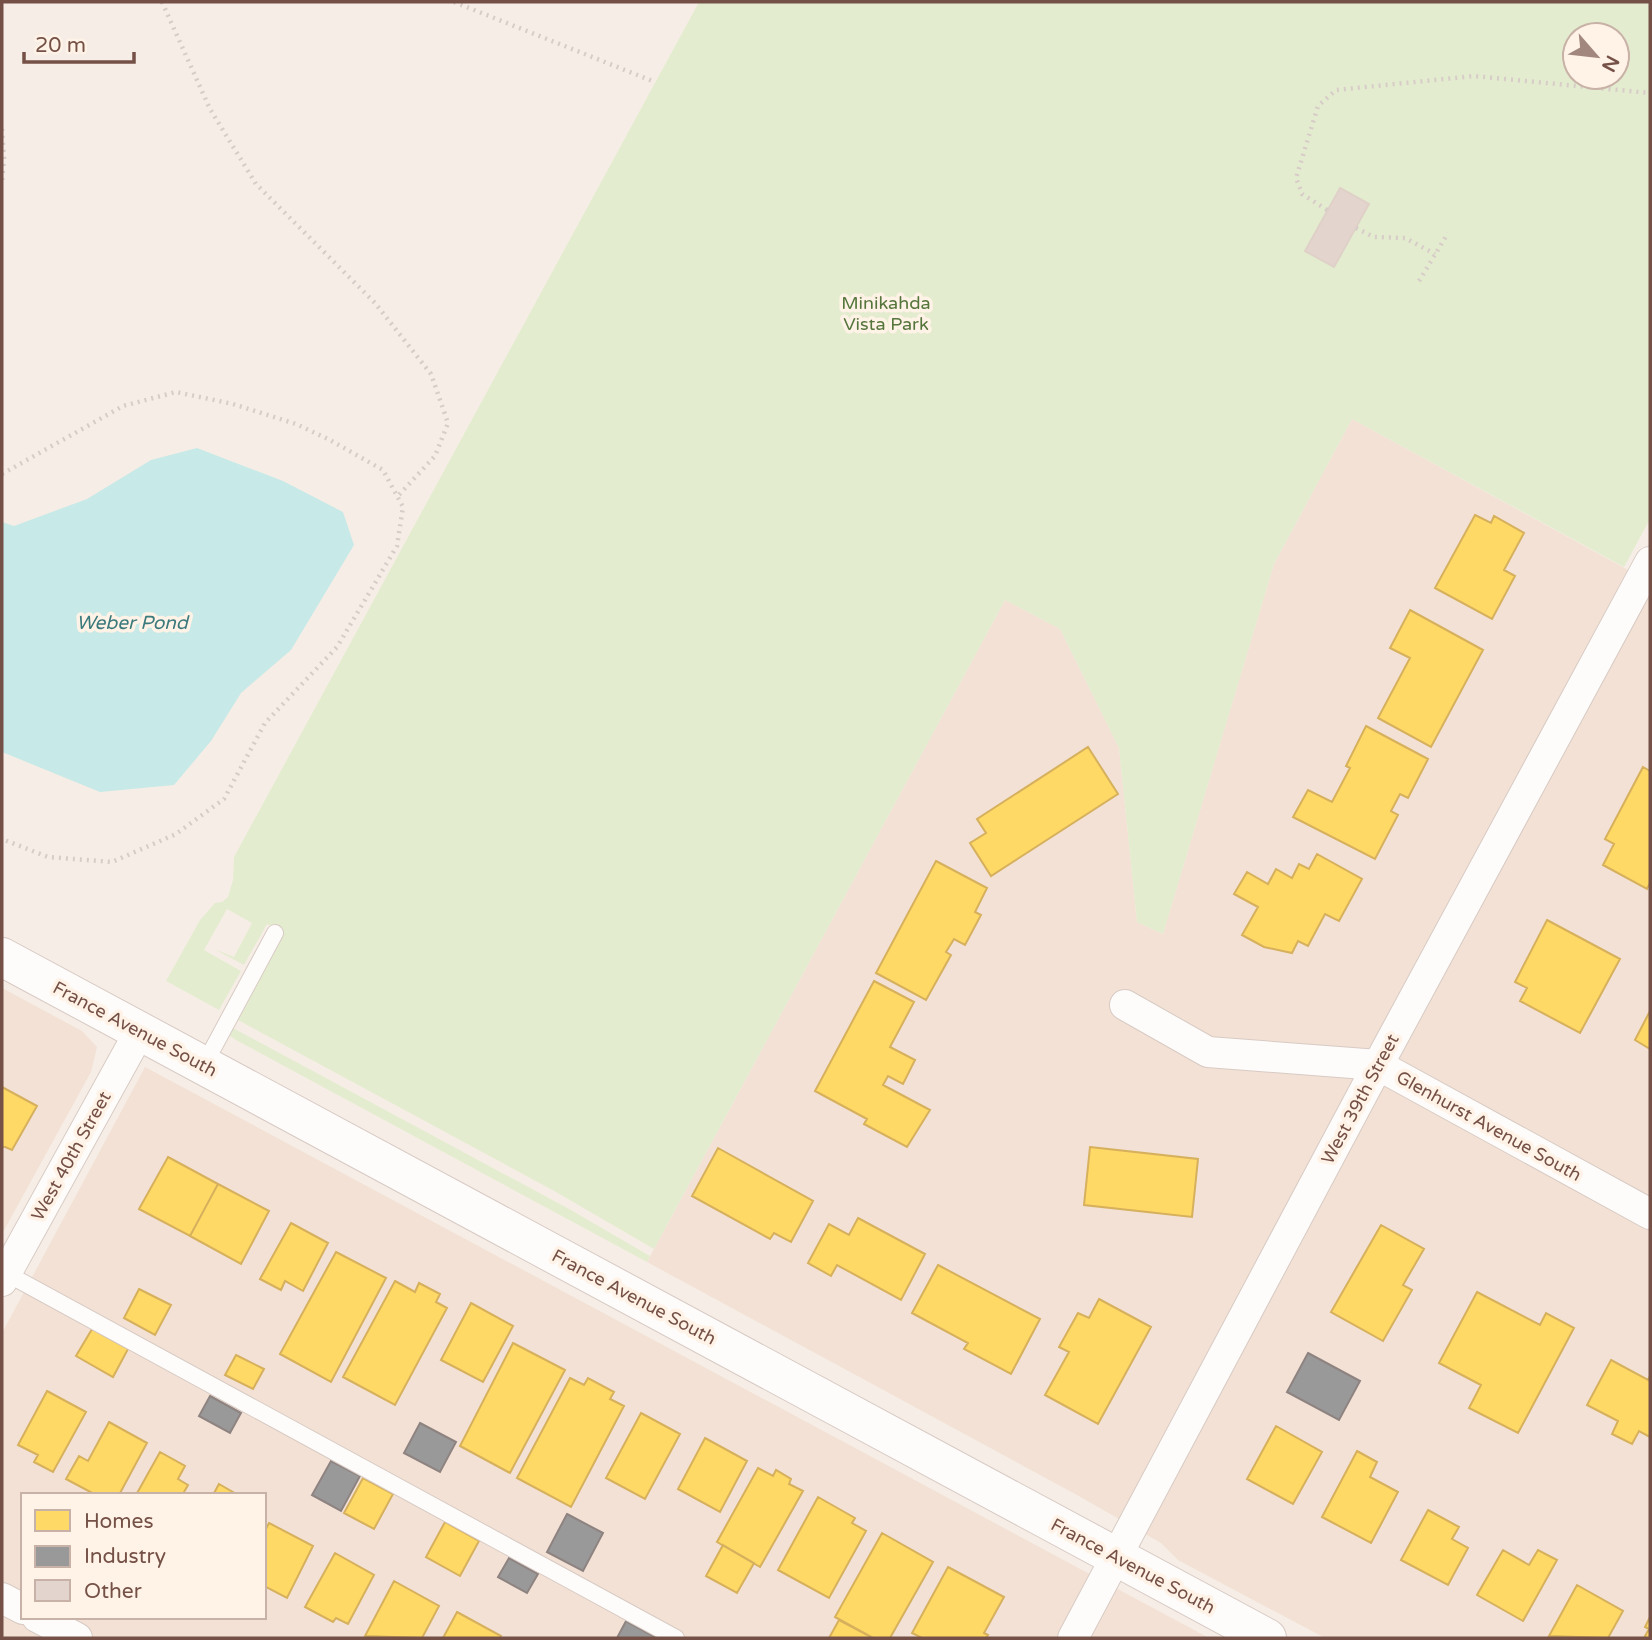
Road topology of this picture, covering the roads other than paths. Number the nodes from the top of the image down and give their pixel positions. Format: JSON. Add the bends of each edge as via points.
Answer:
{"nodes":[{"id":1,"x":1648,"y":571,"type":"edge"},
{"id":2,"x":275,"y":933,"type":"dead end"},
{"id":3,"x":2,"y":957,"type":"edge"},
{"id":4,"x":1125,"y":1005,"type":"dead end"},
{"id":5,"x":140,"y":1031,"type":"junction"},
{"id":6,"x":204,"y":1065,"type":"junction"},
{"id":7,"x":1378,"y":1065,"type":"junction"},
{"id":8,"x":1650,"y":1214,"type":"edge"},
{"id":9,"x":3,"y":1275,"type":"edge"},
{"id":10,"x":1116,"y":1557,"type":"junction"},
{"id":11,"x":2,"y":1598,"type":"edge"},
{"id":12,"x":21,"y":1608,"type":"edge"},
{"id":13,"x":41,"y":1619,"type":"edge"},
{"id":14,"x":76,"y":1638,"type":"edge"},
{"id":15,"x":676,"y":1638,"type":"edge"},
{"id":16,"x":1073,"y":1638,"type":"edge"},
{"id":17,"x":1267,"y":1638,"type":"edge"}],
"edges":[{"from":1,"to":7,"type":"street","name":"West 39th Street"},
{"from":2,"to":6,"type":"lane"},
{"from":3,"to":5,"type":"main road","name":"France Avenue South"},
{"from":4,"to":7,"type":"street","name":"Glenhurst Avenue South","via":[[1208,1052]]},
{"from":5,"to":6,"type":"main road","name":"France Avenue South"},
{"from":5,"to":9,"type":"street","name":"West 40th Street"},
{"from":6,"to":10,"type":"main road","name":"France Avenue South"},
{"from":7,"to":8,"type":"street","name":"Glenhurst Avenue South"},
{"from":7,"to":10,"type":"street","name":"West 39th Street"},
{"from":9,"to":15,"type":"lane"},
{"from":10,"to":16,"type":"street","name":"West 39th Street"},
{"from":10,"to":17,"type":"main road","name":"France Avenue South"},
{"from":11,"to":12,"type":"street"},
{"from":13,"to":14,"type":"street"}]}
